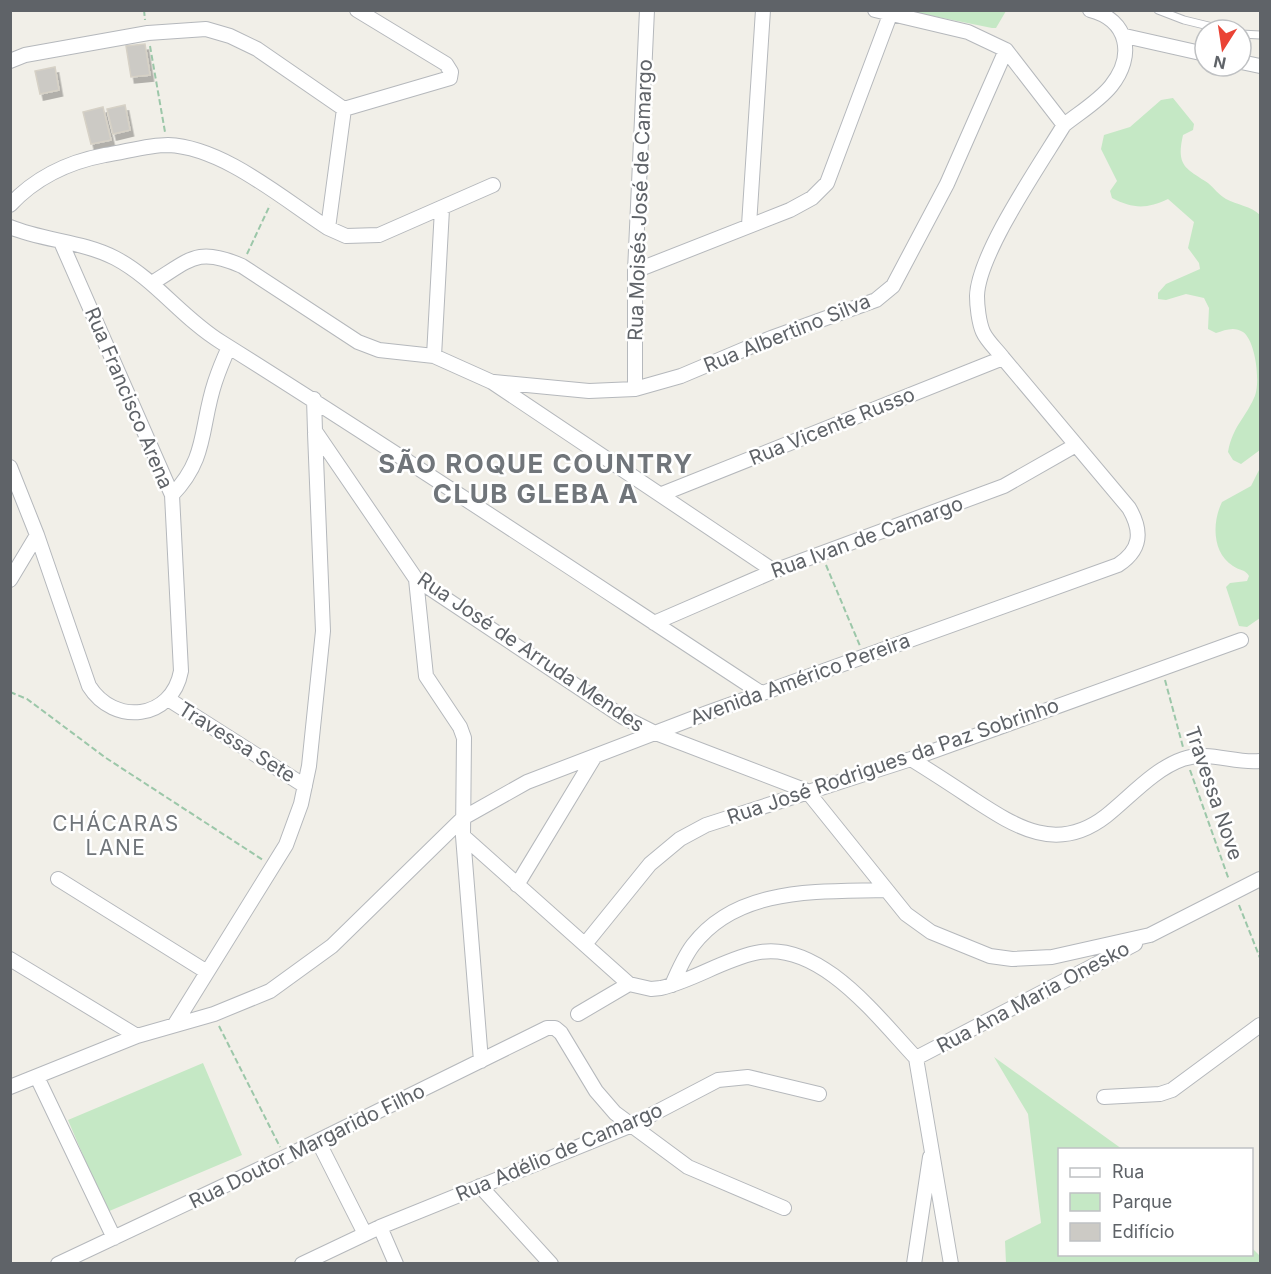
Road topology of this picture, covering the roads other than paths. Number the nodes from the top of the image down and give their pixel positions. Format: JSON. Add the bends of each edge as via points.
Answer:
{"nodes":[{"id":1,"x":357,"y":10,"type":"edge"},
{"id":2,"x":646,"y":10,"type":"edge"},
{"id":3,"x":763,"y":10,"type":"edge"},
{"id":4,"x":875,"y":10,"type":"edge"},
{"id":5,"x":1090,"y":10,"type":"edge"},
{"id":6,"x":1158,"y":10,"type":"edge"},
{"id":7,"x":890,"y":15,"type":"junction"},
{"id":8,"x":1193,"y":22,"type":"edge"},
{"id":9,"x":1125,"y":36,"type":"junction"},
{"id":10,"x":1006,"y":50,"type":"junction"},
{"id":11,"x":1193,"y":51,"type":"edge"},
{"id":12,"x":10,"y":61,"type":"edge"},
{"id":13,"x":344,"y":110,"type":"junction"},
{"id":14,"x":1064,"y":125,"type":"junction"},
{"id":15,"x":494,"y":185,"type":"dead end"},
{"id":16,"x":10,"y":205,"type":"edge"},
{"id":17,"x":442,"y":209,"type":"junction"},
{"id":18,"x":749,"y":225,"type":"junction"},
{"id":19,"x":10,"y":227,"type":"edge"},
{"id":20,"x":328,"y":228,"type":"junction"},
{"id":21,"x":61,"y":242,"type":"junction"},
{"id":22,"x":635,"y":271,"type":"junction"},
{"id":23,"x":152,"y":283,"type":"junction"},
{"id":24,"x":229,"y":347,"type":"junction"},
{"id":25,"x":434,"y":356,"type":"junction"},
{"id":26,"x":1003,"y":358,"type":"junction"},
{"id":27,"x":492,"y":382,"type":"junction"},
{"id":28,"x":634,"y":388,"type":"junction"},
{"id":29,"x":314,"y":399,"type":"junction"},
{"id":30,"x":315,"y":431,"type":"junction"},
{"id":31,"x":1076,"y":445,"type":"junction"},
{"id":32,"x":10,"y":467,"type":"edge"},
{"id":33,"x":662,"y":494,"type":"junction"},
{"id":34,"x":172,"y":495,"type":"junction"},
{"id":35,"x":37,"y":535,"type":"junction"},
{"id":36,"x":774,"y":571,"type":"junction"},
{"id":37,"x":416,"y":579,"type":"junction"},
{"id":38,"x":10,"y":580,"type":"edge"},
{"id":39,"x":654,"y":623,"type":"junction"},
{"id":40,"x":1241,"y":640,"type":"dead end"},
{"id":41,"x":761,"y":693,"type":"junction"},
{"id":42,"x":168,"y":699,"type":"junction"},
{"id":43,"x":653,"y":732,"type":"junction"},
{"id":44,"x":595,"y":756,"type":"junction"},
{"id":45,"x":911,"y":759,"type":"junction"},
{"id":46,"x":1260,"y":762,"type":"edge"},
{"id":47,"x":305,"y":786,"type":"junction"},
{"id":48,"x":807,"y":791,"type":"junction"},
{"id":49,"x":463,"y":818,"type":"junction"},
{"id":50,"x":463,"y":836,"type":"junction"},
{"id":51,"x":58,"y":879,"type":"dead end"},
{"id":52,"x":1260,"y":879,"type":"edge"},
{"id":53,"x":518,"y":885,"type":"junction"},
{"id":54,"x":885,"y":890,"type":"junction"},
{"id":55,"x":1150,"y":935,"type":"junction"},
{"id":56,"x":586,"y":943,"type":"junction"},
{"id":57,"x":10,"y":959,"type":"edge"},
{"id":58,"x":207,"y":972,"type":"junction"},
{"id":59,"x":629,"y":984,"type":"junction"},
{"id":60,"x":672,"y":985,"type":"junction"},
{"id":61,"x":578,"y":1014,"type":"dead end"},
{"id":62,"x":175,"y":1024,"type":"junction"},
{"id":63,"x":1260,"y":1025,"type":"edge"},
{"id":64,"x":137,"y":1036,"type":"junction"},
{"id":65,"x":916,"y":1058,"type":"junction"},
{"id":66,"x":481,"y":1061,"type":"junction"},
{"id":67,"x":37,"y":1077,"type":"junction"},
{"id":68,"x":10,"y":1087,"type":"edge"},
{"id":69,"x":819,"y":1094,"type":"dead end"},
{"id":70,"x":1104,"y":1097,"type":"dead end"},
{"id":71,"x":632,"y":1125,"type":"junction"},
{"id":72,"x":932,"y":1140,"type":"junction"},
{"id":73,"x":318,"y":1141,"type":"junction"},
{"id":74,"x":480,"y":1186,"type":"junction"},
{"id":75,"x":783,"y":1208,"type":"dead end"},
{"id":76,"x":380,"y":1227,"type":"junction"},
{"id":77,"x":365,"y":1234,"type":"junction"},
{"id":78,"x":114,"y":1238,"type":"junction"},
{"id":79,"x":58,"y":1263,"type":"edge"},
{"id":80,"x":304,"y":1263,"type":"edge"},
{"id":81,"x":396,"y":1263,"type":"edge"},
{"id":82,"x":551,"y":1263,"type":"edge"},
{"id":83,"x":914,"y":1263,"type":"edge"},
{"id":84,"x":951,"y":1263,"type":"edge"}],
"edges":[{"from":1,"to":13,"type":"street","via":[[446,64],[451,75],[442,82]]},
{"from":2,"to":22,"type":"street","name":"Rua Moisés José de Camargo"},
{"from":3,"to":18,"type":"street"},
{"from":4,"to":7,"type":"street"},
{"from":5,"to":9,"type":"street","via":[[1116,23]]},
{"from":6,"to":8,"type":"lane"},
{"from":7,"to":10,"type":"street","via":[[968,32]]},
{"from":7,"to":18,"type":"street","via":[[827,183],[812,198],[790,210]]},
{"from":9,"to":11,"type":"street"},
{"from":9,"to":14,"type":"street","via":[[1121,71],[1110,88]]},
{"from":10,"to":14,"type":"street"},
{"from":10,"to":28,"type":"street","name":"Rua Albertino Silva","via":[[947,184],[893,285],[876,300],[681,376]]},
{"from":12,"to":13,"type":"street","via":[[148,33],[206,30],[230,36],[284,66]]},
{"from":13,"to":20,"type":"street"},
{"from":14,"to":26,"type":"street","via":[[984,267],[977,295],[983,333]]},
{"from":15,"to":17,"type":"street"},
{"from":16,"to":20,"type":"street","via":[[42,177],[67,165],[168,145],[211,155]]},
{"from":17,"to":20,"type":"street","via":[[379,235],[346,236]]},
{"from":17,"to":25,"type":"street"},
{"from":18,"to":22,"type":"street"},
{"from":19,"to":21,"type":"street"},
{"from":21,"to":23,"type":"street","via":[[116,258]]},
{"from":21,"to":34,"type":"street","name":"Rua Francisco Arena"},
{"from":22,"to":28,"type":"street","name":"Rua Moisés José de Camargo"},
{"from":23,"to":24,"type":"street","via":[[204,331]]},
{"from":23,"to":25,"type":"street","via":[[196,256],[221,256],[363,344],[379,350]]},
{"from":24,"to":29,"type":"street"},
{"from":24,"to":34,"type":"street","via":[[214,382],[199,456],[189,476]]},
{"from":25,"to":27,"type":"street"},
{"from":26,"to":31,"type":"street"},
{"from":26,"to":33,"type":"street","name":"Rua Vicente Russo"},
{"from":27,"to":28,"type":"street","name":"Rua Albertino Silva","via":[[589,391]]},
{"from":27,"to":33,"type":"street"},
{"from":29,"to":30,"type":"street"},
{"from":29,"to":39,"type":"street"},
{"from":30,"to":37,"type":"street","name":"Rua José de Arruda Mendes"},
{"from":30,"to":47,"type":"street","via":[[323,631]]},
{"from":31,"to":36,"type":"street","name":"Rua Ivan de Camargo","via":[[1004,486]]},
{"from":31,"to":41,"type":"street","name":"Avenida Américo Pereira","via":[[1129,508],[1138,531],[1137,546],[1130,558]]},
{"from":32,"to":35,"type":"street"},
{"from":33,"to":36,"type":"street"},
{"from":34,"to":42,"type":"street","name":"Rua Francisco Arena","via":[[182,671],[179,684]]},
{"from":35,"to":38,"type":"street"},
{"from":35,"to":42,"type":"street","via":[[89,686],[98,700],[111,708],[135,713]]},
{"from":36,"to":39,"type":"street","name":"Rua Ivan de Camargo"},
{"from":37,"to":43,"type":"street","name":"Rua José de Arruda Mendes","via":[[623,717]]},
{"from":37,"to":49,"type":"street","via":[[426,676],[464,738]]},
{"from":39,"to":41,"type":"street"},
{"from":40,"to":45,"type":"street","name":"Rua José Rodrigues da Paz Sobrinho"},
{"from":41,"to":43,"type":"street","name":"Avenida Américo Pereira"},
{"from":42,"to":47,"type":"street","name":"Travessa Sete"},
{"from":43,"to":44,"type":"street","name":"Avenida Américo Pereira"},
{"from":43,"to":48,"type":"street","name":"Rua José de Arruda Mendes"},
{"from":44,"to":49,"type":"street","name":"Avenida Américo Pereira","via":[[527,782]]},
{"from":44,"to":53,"type":"street"},
{"from":45,"to":46,"type":"street","via":[[1008,822],[1043,835],[1086,828],[1171,764],[1186,758],[1206,756]]},
{"from":45,"to":48,"type":"street","name":"Rua José Rodrigues da Paz Sobrinho"},
{"from":47,"to":58,"type":"street","via":[[295,824],[273,866]]},
{"from":48,"to":54,"type":"street"},
{"from":48,"to":56,"type":"street","name":"Rua José Rodrigues da Paz Sobrinho","via":[[734,814],[680,839],[650,864]]},
{"from":49,"to":50,"type":"street"},
{"from":49,"to":62,"type":"street","name":"Avenida Américo Pereira","via":[[332,946],[270,991],[214,1014]]},
{"from":50,"to":53,"type":"street"},
{"from":50,"to":66,"type":"street"},
{"from":51,"to":58,"type":"street"},
{"from":52,"to":55,"type":"street"},
{"from":53,"to":56,"type":"street"},
{"from":54,"to":55,"type":"street","via":[[906,914],[932,932],[994,956],[1052,957]]},
{"from":54,"to":60,"type":"street","via":[[780,895],[749,905],[701,935]]},
{"from":55,"to":65,"type":"street","name":"Rua Ana Maria Onesko"},
{"from":56,"to":59,"type":"street"},
{"from":57,"to":64,"type":"street"},
{"from":58,"to":62,"type":"street"},
{"from":59,"to":60,"type":"street","via":[[651,989]]},
{"from":59,"to":61,"type":"street"},
{"from":60,"to":65,"type":"street","via":[[756,952],[793,955],[813,962],[851,990]]},
{"from":62,"to":64,"type":"street","name":"Avenida Américo Pereira"},
{"from":63,"to":70,"type":"street","via":[[1172,1090]]},
{"from":64,"to":67,"type":"street","name":"Avenida Américo Pereira"},
{"from":65,"to":72,"type":"street"},
{"from":66,"to":71,"type":"street","name":"Rua Doutor Margarido Filho","via":[[547,1028],[555,1028],[604,1103]]},
{"from":66,"to":73,"type":"street","name":"Rua Doutor Margarido Filho"},
{"from":67,"to":68,"type":"street","name":"Avenida Américo Pereira"},
{"from":67,"to":78,"type":"street"},
{"from":69,"to":71,"type":"street","name":"Rua Adélio de Camargo","via":[[762,1079],[734,1077],[700,1088]]},
{"from":71,"to":74,"type":"street","name":"Rua Adélio de Camargo"},
{"from":71,"to":75,"type":"street","via":[[688,1167]]},
{"from":72,"to":83,"type":"street"},
{"from":72,"to":84,"type":"street"},
{"from":73,"to":77,"type":"street"},
{"from":73,"to":78,"type":"street","name":"Rua Doutor Margarido Filho"},
{"from":74,"to":76,"type":"street","name":"Rua Adélio de Camargo"},
{"from":74,"to":82,"type":"street"},
{"from":76,"to":77,"type":"street","name":"Rua Adélio de Camargo"},
{"from":76,"to":81,"type":"street"},
{"from":77,"to":80,"type":"street","name":"Rua Adélio de Camargo"},
{"from":78,"to":79,"type":"street","name":"Rua Doutor Margarido Filho"}]}
